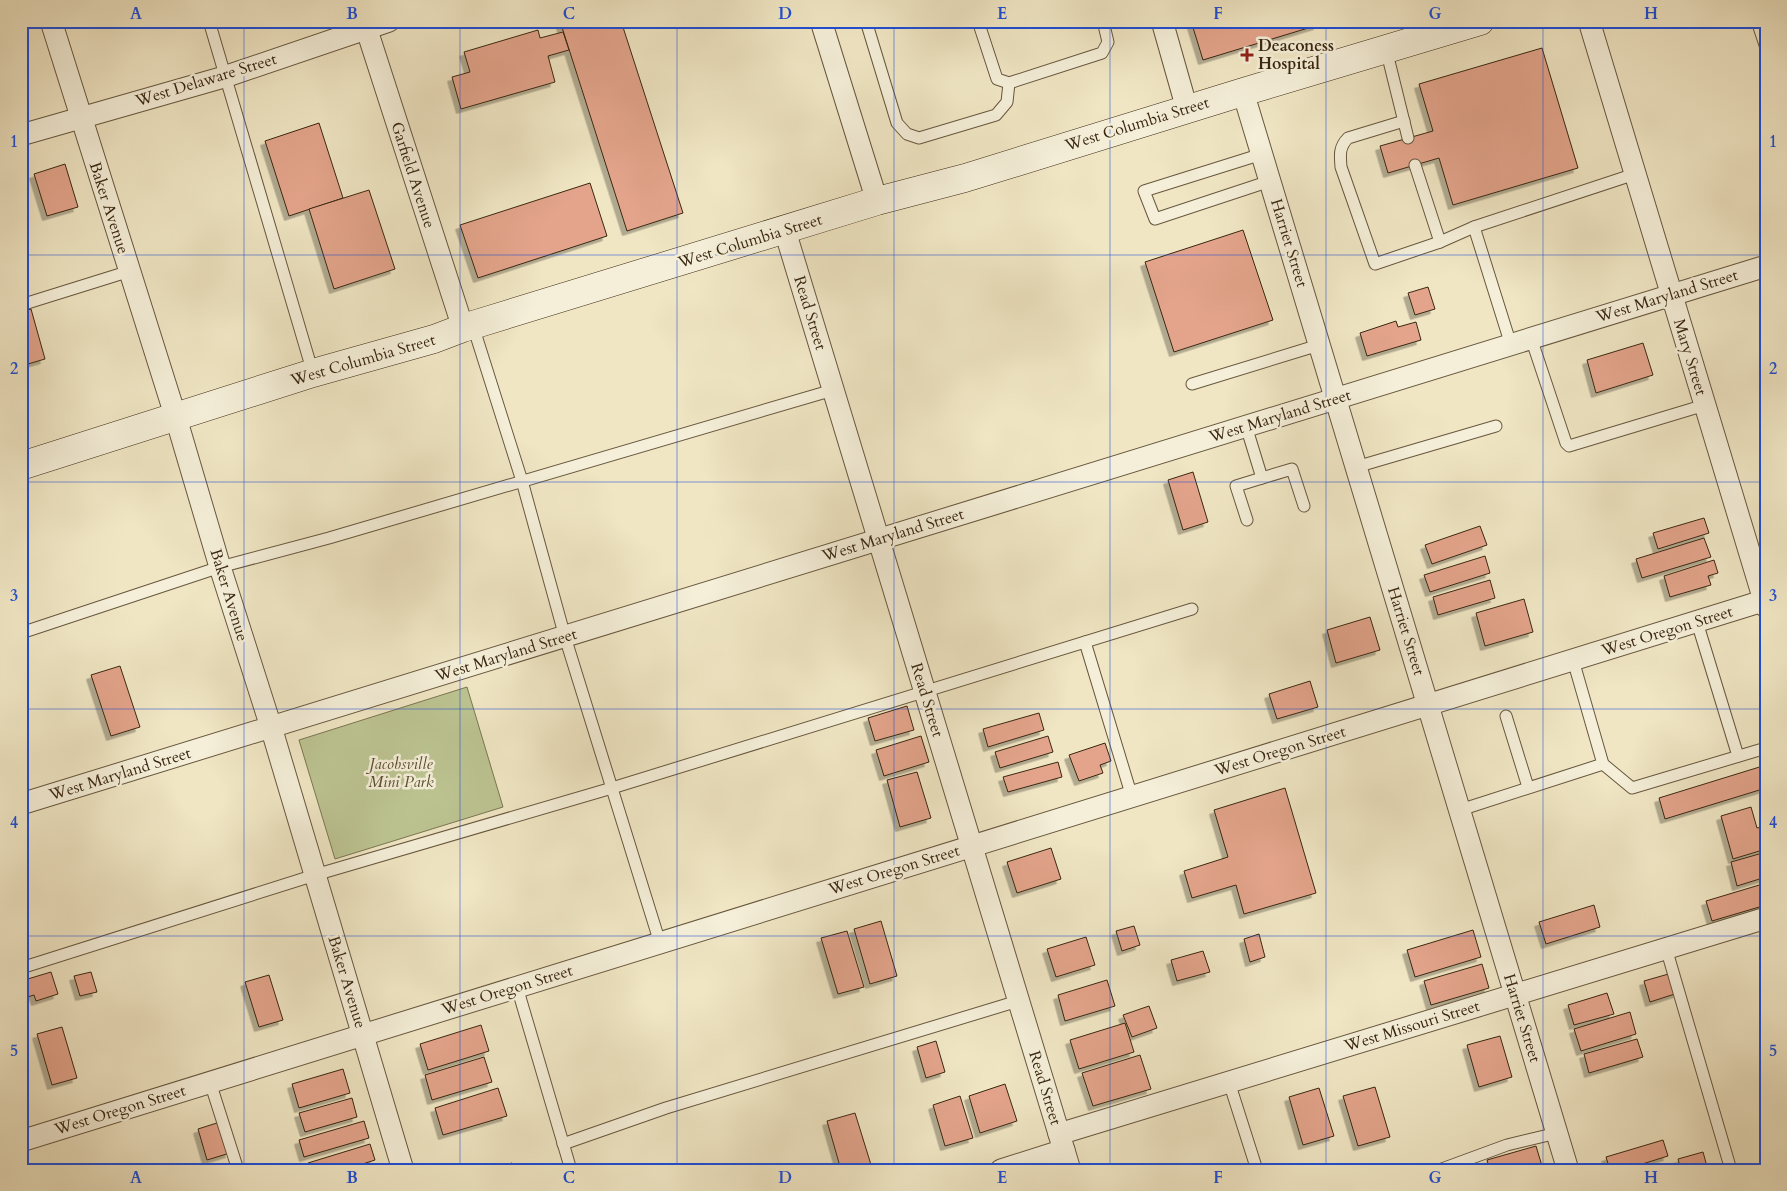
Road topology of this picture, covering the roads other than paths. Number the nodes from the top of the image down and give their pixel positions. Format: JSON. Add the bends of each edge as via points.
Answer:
{"nodes":[{"id":1,"x":51,"y":21,"type":"edge"},
{"id":2,"x":209,"y":21,"type":"edge"},
{"id":3,"x":389,"y":21,"type":"edge"},
{"id":4,"x":821,"y":21,"type":"edge"},
{"id":5,"x":866,"y":21,"type":"edge"},
{"id":6,"x":978,"y":21,"type":"edge"},
{"id":7,"x":1103,"y":21,"type":"edge"},
{"id":8,"x":1162,"y":21,"type":"edge"},
{"id":9,"x":1480,"y":21,"type":"edge"},
{"id":10,"x":1589,"y":21,"type":"edge"},
{"id":11,"x":1757,"y":21,"type":"edge"},
{"id":12,"x":365,"y":25,"type":"edge"},
{"id":13,"x":1766,"y":48,"type":"edge"},
{"id":14,"x":1386,"y":49,"type":"junction"},
{"id":15,"x":224,"y":77,"type":"junction"},
{"id":16,"x":1009,"y":83,"type":"junction"},
{"id":17,"x":1243,"y":92,"type":"junction"},
{"id":18,"x":1187,"y":109,"type":"junction"},
{"id":19,"x":80,"y":117,"type":"junction"},
{"id":20,"x":1404,"y":121,"type":"junction"},
{"id":21,"x":21,"y":135,"type":"edge"},
{"id":22,"x":1408,"y":138,"type":"dead end"},
{"id":23,"x":1262,"y":154,"type":"junction"},
{"id":24,"x":1415,"y":165,"type":"dead end"},
{"id":25,"x":1635,"y":174,"type":"junction"},
{"id":26,"x":1270,"y":181,"type":"junction"},
{"id":27,"x":877,"y":202,"type":"junction"},
{"id":28,"x":1474,"y":227,"type":"junction"},
{"id":29,"x":785,"y":231,"type":"junction"},
{"id":30,"x":1440,"y":242,"type":"junction"},
{"id":31,"x":1766,"y":266,"type":"edge"},
{"id":32,"x":130,"y":271,"type":"junction"},
{"id":33,"x":1672,"y":295,"type":"junction"},
{"id":34,"x":21,"y":305,"type":"edge"},
{"id":35,"x":468,"y":327,"type":"junction"},
{"id":36,"x":1532,"y":338,"type":"junction"},
{"id":37,"x":1320,"y":344,"type":"junction"},
{"id":38,"x":1511,"y":345,"type":"junction"},
{"id":39,"x":313,"y":373,"type":"junction"},
{"id":40,"x":1192,"y":384,"type":"dead end"},
{"id":41,"x":833,"y":390,"type":"junction"},
{"id":42,"x":1336,"y":399,"type":"junction"},
{"id":43,"x":1705,"y":405,"type":"junction"},
{"id":44,"x":176,"y":418,"type":"junction"},
{"id":45,"x":1246,"y":426,"type":"junction"},
{"id":46,"x":1496,"y":426,"type":"dead end"},
{"id":47,"x":22,"y":465,"type":"edge"},
{"id":48,"x":1356,"y":467,"type":"junction"},
{"id":49,"x":1262,"y":478,"type":"junction"},
{"id":50,"x":522,"y":481,"type":"junction"},
{"id":51,"x":1304,"y":506,"type":"dead end"},
{"id":52,"x":1247,"y":520,"type":"dead end"},
{"id":53,"x":879,"y":540,"type":"junction"},
{"id":54,"x":220,"y":567,"type":"junction"},
{"id":55,"x":1765,"y":602,"type":"edge"},
{"id":56,"x":1192,"y":609,"type":"dead end"},
{"id":57,"x":1697,"y":622,"type":"junction"},
{"id":58,"x":21,"y":633,"type":"edge"},
{"id":59,"x":565,"y":636,"type":"junction"},
{"id":60,"x":1085,"y":642,"type":"junction"},
{"id":61,"x":1573,"y":660,"type":"junction"},
{"id":62,"x":925,"y":692,"type":"junction"},
{"id":63,"x":1428,"y":705,"type":"junction"},
{"id":64,"x":1506,"y":716,"type":"dead end"},
{"id":65,"x":271,"y":727,"type":"junction"},
{"id":66,"x":1766,"y":748,"type":"edge"},
{"id":67,"x":1738,"y":756,"type":"junction"},
{"id":68,"x":1603,"y":764,"type":"junction"},
{"id":69,"x":1528,"y":787,"type":"junction"},
{"id":70,"x":612,"y":788,"type":"junction"},
{"id":71,"x":1132,"y":796,"type":"junction"},
{"id":72,"x":21,"y":804,"type":"edge"},
{"id":73,"x":1460,"y":810,"type":"junction"},
{"id":74,"x":972,"y":846,"type":"junction"},
{"id":75,"x":315,"y":875,"type":"junction"},
{"id":76,"x":1766,"y":918,"type":"edge"},
{"id":77,"x":660,"y":943,"type":"junction"},
{"id":78,"x":1666,"y":948,"type":"junction"},
{"id":79,"x":21,"y":968,"type":"edge"},
{"id":80,"x":517,"y":987,"type":"junction"},
{"id":81,"x":1515,"y":994,"type":"junction"},
{"id":82,"x":1018,"y":1001,"type":"junction"},
{"id":83,"x":363,"y":1035,"type":"junction"},
{"id":84,"x":210,"y":1082,"type":"junction"},
{"id":85,"x":1229,"y":1082,"type":"junction"},
{"id":86,"x":1557,"y":1133,"type":"junction"},
{"id":87,"x":21,"y":1141,"type":"edge"},
{"id":88,"x":563,"y":1144,"type":"junction"},
{"id":89,"x":1064,"y":1151,"type":"edge"},
{"id":90,"x":238,"y":1170,"type":"edge"},
{"id":91,"x":403,"y":1170,"type":"edge"},
{"id":92,"x":571,"y":1170,"type":"edge"},
{"id":93,"x":1001,"y":1170,"type":"edge"},
{"id":94,"x":1257,"y":1170,"type":"edge"},
{"id":95,"x":1439,"y":1170,"type":"edge"},
{"id":96,"x":1568,"y":1170,"type":"edge"},
{"id":97,"x":1731,"y":1170,"type":"edge"}],
"edges":[{"from":1,"to":19,"type":"street","name":"Baker Avenue"},
{"from":2,"to":15,"type":"lane"},
{"from":3,"to":12,"type":"street","name":"West Delaware Street"},
{"from":4,"to":27,"type":"street"},
{"from":5,"to":16,"type":"lane","via":[[897,122],[907,134],[919,138],[996,115],[1007,102]]},
{"from":6,"to":16,"type":"lane","via":[[997,79]]},
{"from":7,"to":16,"type":"lane","via":[[1108,42],[1102,53]]},
{"from":8,"to":18,"type":"street"},
{"from":9,"to":14,"type":"main road","name":"West Columbia Street"},
{"from":10,"to":25,"type":"street","name":"Mary Street"},
{"from":11,"to":13,"type":"lane"},
{"from":12,"to":15,"type":"street","name":"West Delaware Street"},
{"from":12,"to":35,"type":"street","name":"Garfield Avenue"},
{"from":14,"to":17,"type":"main road","name":"West Columbia Street"},
{"from":14,"to":20,"type":"lane"},
{"from":15,"to":19,"type":"street","name":"West Delaware Street"},
{"from":15,"to":39,"type":"lane"},
{"from":17,"to":18,"type":"main road","name":"West Columbia Street"},
{"from":17,"to":23,"type":"street","name":"Harriet Street"},
{"from":18,"to":27,"type":"main road","name":"West Columbia Street"},
{"from":19,"to":21,"type":"street","name":"West Delaware Street"},
{"from":19,"to":32,"type":"street","name":"Baker Avenue"},
{"from":20,"to":22,"type":"lane"},
{"from":20,"to":30,"type":"lane","via":[[1348,138],[1340,151],[1341,167],[1375,264]]},
{"from":23,"to":26,"type":"street","name":"Harriet Street"},
{"from":23,"to":26,"type":"lane","via":[[1144,191],[1155,219]]},
{"from":24,"to":30,"type":"lane"},
{"from":25,"to":28,"type":"lane"},
{"from":25,"to":33,"type":"street","name":"Mary Street"},
{"from":26,"to":37,"type":"street","name":"Harriet Street"},
{"from":27,"to":29,"type":"main road","name":"West Columbia Street"},
{"from":28,"to":30,"type":"lane"},
{"from":28,"to":38,"type":"lane"},
{"from":29,"to":35,"type":"main road","name":"West Columbia Street"},
{"from":29,"to":41,"type":"street","name":"Read Street"},
{"from":31,"to":33,"type":"street","name":"West Maryland Street"},
{"from":32,"to":34,"type":"lane"},
{"from":32,"to":44,"type":"street","name":"Baker Avenue"},
{"from":33,"to":36,"type":"street","name":"West Maryland Street"},
{"from":33,"to":43,"type":"street","name":"Mary Street"},
{"from":35,"to":39,"type":"main road","name":"West Columbia Street"},
{"from":35,"to":50,"type":"lane"},
{"from":36,"to":38,"type":"street","name":"West Maryland Street"},
{"from":36,"to":43,"type":"lane","via":[[1569,446]]},
{"from":37,"to":40,"type":"lane"},
{"from":37,"to":42,"type":"street","name":"Harriet Street"},
{"from":38,"to":42,"type":"street","name":"West Maryland Street"},
{"from":39,"to":44,"type":"main road","name":"West Columbia Street"},
{"from":41,"to":50,"type":"lane"},
{"from":41,"to":53,"type":"street","name":"Read Street"},
{"from":42,"to":45,"type":"street","name":"West Maryland Street"},
{"from":42,"to":48,"type":"street","name":"Harriet Street"},
{"from":43,"to":55,"type":"street","name":"Mary Street"},
{"from":44,"to":47,"type":"main road","name":"West Columbia Street"},
{"from":44,"to":54,"type":"street","name":"Baker Avenue"},
{"from":45,"to":49,"type":"lane"},
{"from":45,"to":53,"type":"street","name":"West Maryland Street"},
{"from":46,"to":48,"type":"lane"},
{"from":48,"to":63,"type":"street","name":"Harriet Street"},
{"from":49,"to":51,"type":"lane","via":[[1292,469]]},
{"from":49,"to":52,"type":"lane","via":[[1236,486]]},
{"from":50,"to":54,"type":"lane"},
{"from":50,"to":59,"type":"lane"},
{"from":53,"to":59,"type":"street","name":"West Maryland Street"},
{"from":53,"to":62,"type":"street","name":"Read Street"},
{"from":54,"to":58,"type":"lane"},
{"from":54,"to":65,"type":"street","name":"Baker Avenue"},
{"from":55,"to":57,"type":"street","name":"West Oregon Street"},
{"from":56,"to":60,"type":"lane"},
{"from":57,"to":61,"type":"street","name":"West Oregon Street"},
{"from":57,"to":67,"type":"lane"},
{"from":59,"to":65,"type":"street","name":"West Maryland Street"},
{"from":59,"to":70,"type":"lane"},
{"from":60,"to":62,"type":"lane"},
{"from":60,"to":71,"type":"lane"},
{"from":61,"to":63,"type":"street","name":"West Oregon Street"},
{"from":61,"to":68,"type":"lane"},
{"from":62,"to":70,"type":"lane"},
{"from":62,"to":74,"type":"street","name":"Read Street"},
{"from":63,"to":71,"type":"street","name":"West Oregon Street"},
{"from":63,"to":73,"type":"street","name":"Harriet Street"},
{"from":64,"to":69,"type":"lane"},
{"from":65,"to":72,"type":"street","name":"West Maryland Street"},
{"from":65,"to":75,"type":"street","name":"Baker Avenue"},
{"from":66,"to":67,"type":"lane"},
{"from":67,"to":68,"type":"lane","via":[[1632,788]]},
{"from":68,"to":69,"type":"lane"},
{"from":69,"to":73,"type":"lane"},
{"from":70,"to":75,"type":"lane"},
{"from":70,"to":77,"type":"lane"},
{"from":71,"to":74,"type":"street","name":"West Oregon Street"},
{"from":73,"to":81,"type":"street","name":"Harriet Street"},
{"from":74,"to":77,"type":"street","name":"West Oregon Street"},
{"from":74,"to":82,"type":"street","name":"Read Street"},
{"from":75,"to":79,"type":"lane"},
{"from":75,"to":83,"type":"street","name":"Baker Avenue"},
{"from":76,"to":78,"type":"street","name":"West Missouri Street"},
{"from":77,"to":80,"type":"street","name":"West Oregon Street"},
{"from":78,"to":81,"type":"street","name":"West Missouri Street"},
{"from":78,"to":97,"type":"lane"},
{"from":80,"to":83,"type":"street","name":"West Oregon Street"},
{"from":80,"to":88,"type":"lane"},
{"from":81,"to":85,"type":"street","name":"West Missouri Street"},
{"from":81,"to":86,"type":"street","name":"Harriet Street"},
{"from":82,"to":88,"type":"lane","via":[[666,1108]]},
{"from":82,"to":89,"type":"street","name":"Read Street"},
{"from":83,"to":84,"type":"street","name":"West Oregon Street"},
{"from":83,"to":91,"type":"street","name":"Baker Avenue"},
{"from":84,"to":87,"type":"street","name":"West Oregon Street"},
{"from":84,"to":90,"type":"lane"},
{"from":85,"to":89,"type":"street","name":"West Missouri Street"},
{"from":85,"to":94,"type":"lane"},
{"from":86,"to":95,"type":"lane","via":[[1508,1145]]},
{"from":86,"to":96,"type":"street","name":"Harriet Street"},
{"from":88,"to":92,"type":"lane"},
{"from":89,"to":93,"type":"street","name":"West Missouri Street"}]}
